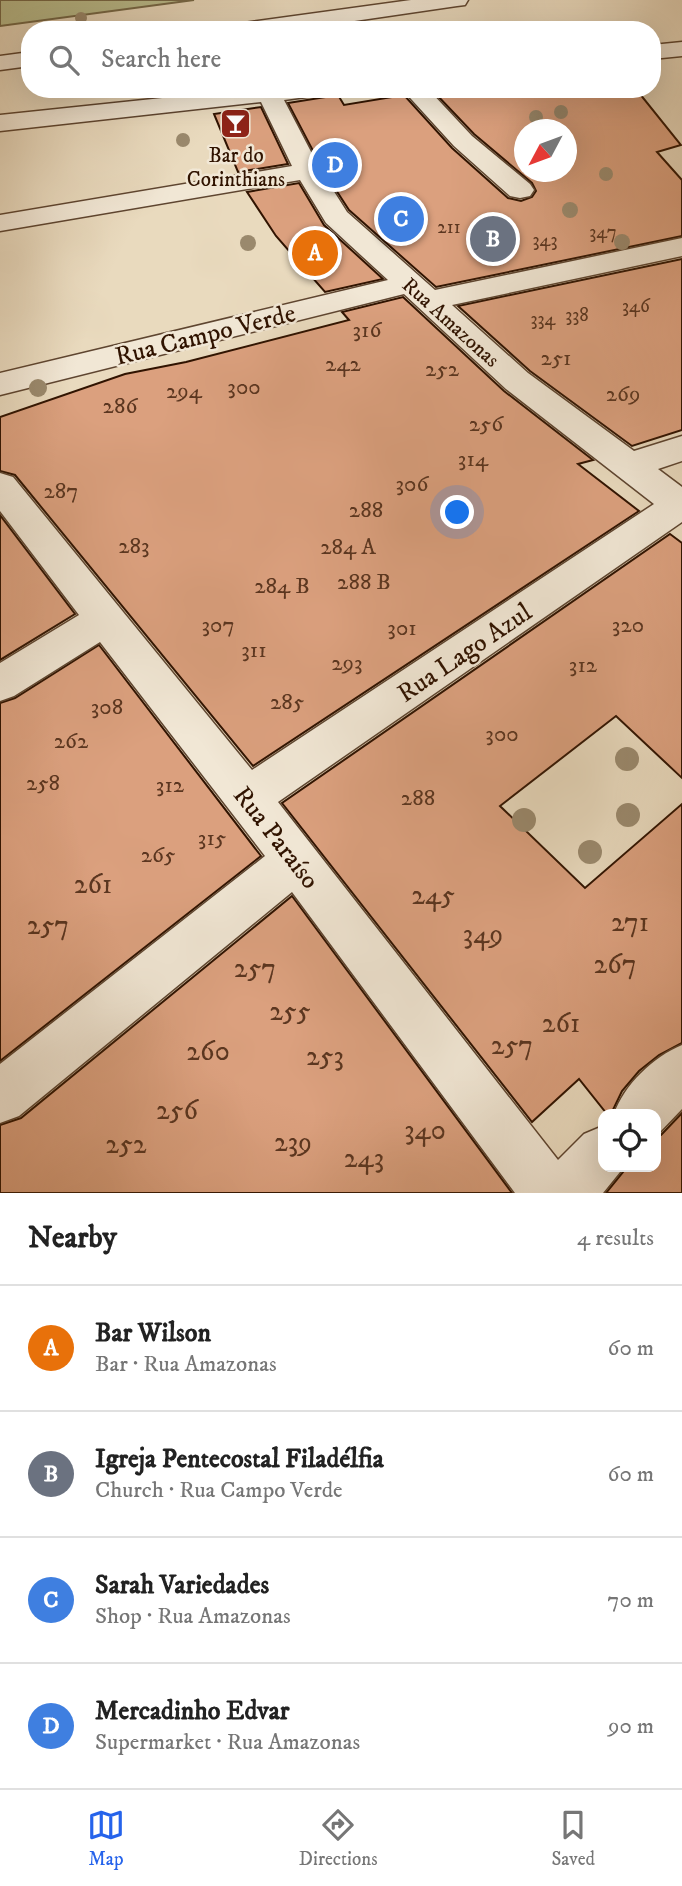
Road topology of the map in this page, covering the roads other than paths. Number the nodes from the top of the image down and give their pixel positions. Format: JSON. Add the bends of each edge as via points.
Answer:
{"nodes":[{"id":1,"x":457,"y":0,"type":"edge"},
{"id":2,"x":308,"y":21,"type":"edge"},
{"id":3,"x":682,"y":49,"type":"edge"},
{"id":4,"x":661,"y":51,"type":"edge"},
{"id":5,"x":21,"y":60,"type":"edge"},
{"id":6,"x":0,"y":63,"type":"edge"},
{"id":7,"x":232,"y":98,"type":"edge"},
{"id":8,"x":271,"y":98,"type":"edge"},
{"id":9,"x":422,"y":98,"type":"edge"},
{"id":10,"x":0,"y":123,"type":"edge"},
{"id":11,"x":307,"y":171,"type":"junction"},
{"id":12,"x":520,"y":190,"type":"dead end"},
{"id":13,"x":0,"y":223,"type":"edge"},
{"id":14,"x":682,"y":247,"type":"edge"},
{"id":15,"x":418,"y":293,"type":"junction"},
{"id":16,"x":0,"y":384,"type":"edge"},
{"id":17,"x":682,"y":448,"type":"edge"},
{"id":18,"x":629,"y":466,"type":"junction"},
{"id":19,"x":0,"y":486,"type":"edge"},
{"id":20,"x":681,"y":506,"type":"edge"},
{"id":21,"x":105,"y":619,"type":"junction"},
{"id":22,"x":0,"y":684,"type":"edge"},
{"id":23,"x":247,"y":798,"type":"junction"},
{"id":24,"x":296,"y":860,"type":"junction"},
{"id":25,"x":682,"y":1071,"type":"edge"},
{"id":26,"x":0,"y":1097,"type":"edge"},
{"id":27,"x":645,"y":1109,"type":"edge"},
{"id":28,"x":598,"y":1158,"type":"edge"},
{"id":29,"x":549,"y":1193,"type":"edge"},
{"id":30,"x":565,"y":1193,"type":"edge"}],
"edges":[{"from":1,"to":2,"type":"street"},
{"from":3,"to":4,"type":"street"},
{"from":5,"to":6,"type":"street"},
{"from":7,"to":10,"type":"street"},
{"from":8,"to":11,"type":"street","name":"Rua Amazonas"},
{"from":9,"to":12,"type":"street"},
{"from":11,"to":13,"type":"street"},
{"from":11,"to":15,"type":"street","name":"Rua Amazonas","via":[[336,217]]},
{"from":14,"to":15,"type":"street","name":"Rua Campo Verde"},
{"from":15,"to":16,"type":"street","name":"Rua Campo Verde"},
{"from":15,"to":18,"type":"street","name":"Rua Amazonas","via":[[517,381]]},
{"from":17,"to":18,"type":"street"},
{"from":18,"to":20,"type":"street","name":"Rua Amazonas"},
{"from":19,"to":21,"type":"street","name":"Rua Paraíso"},
{"from":20,"to":23,"type":"street","name":"Rua Lago Azul"},
{"from":21,"to":22,"type":"street"},
{"from":21,"to":23,"type":"street","name":"Rua Paraíso"},
{"from":23,"to":24,"type":"street","name":"Rua Paraíso"},
{"from":24,"to":26,"type":"street"},
{"from":24,"to":29,"type":"street","name":"Rua Paraíso"},
{"from":25,"to":27,"type":"street"},
{"from":28,"to":30,"type":"street"}]}
